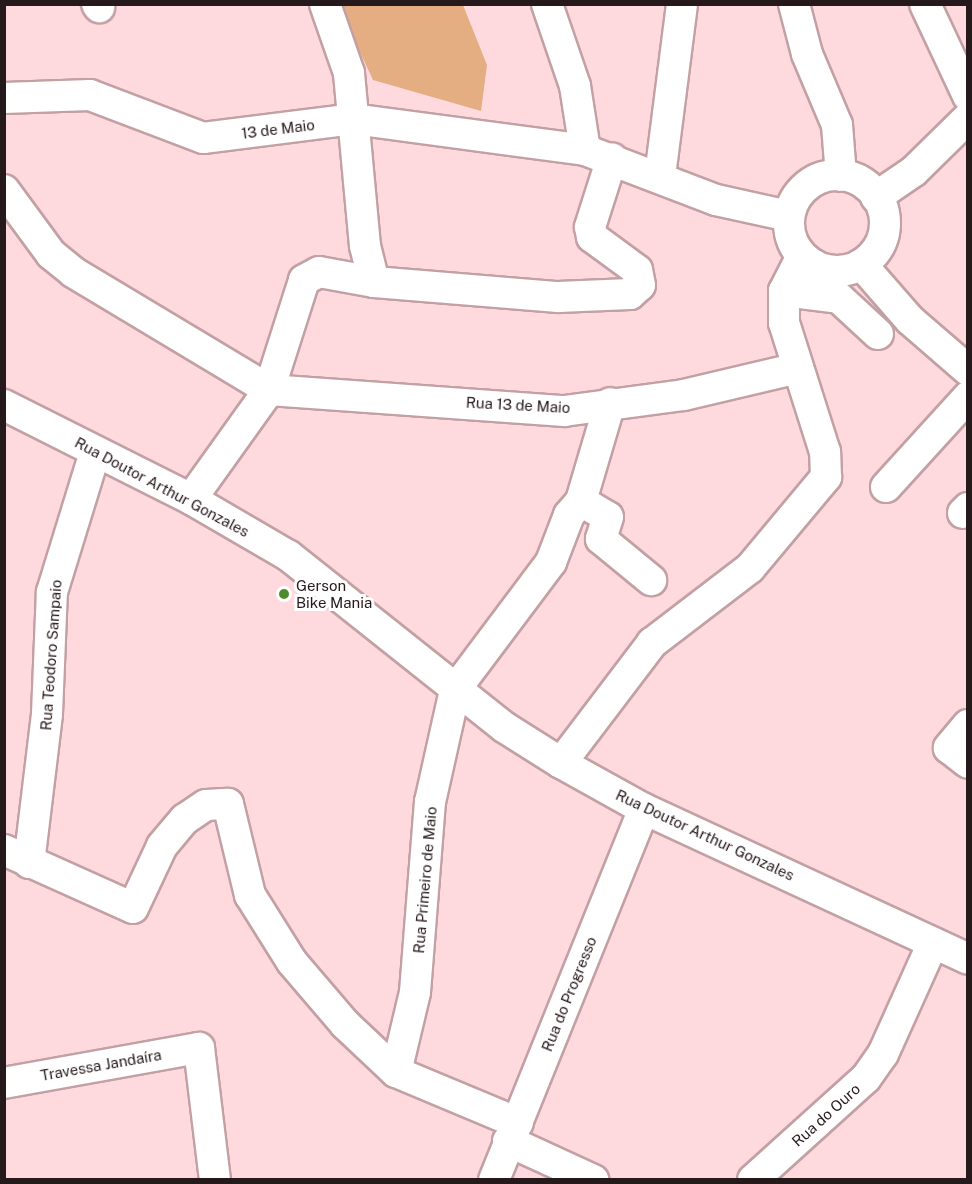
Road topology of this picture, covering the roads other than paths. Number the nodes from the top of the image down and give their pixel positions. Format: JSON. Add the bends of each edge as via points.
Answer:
{"nodes":[{"id":1,"x":325,"y":4,"type":"edge"},
{"id":2,"x":682,"y":4,"type":"edge"},
{"id":3,"x":794,"y":4,"type":"edge"},
{"id":4,"x":925,"y":4,"type":"edge"},
{"id":5,"x":551,"y":5,"type":"edge"},
{"id":6,"x":968,"y":96,"type":"edge"},
{"id":7,"x":4,"y":98,"type":"edge"},
{"id":8,"x":968,"y":118,"type":"edge"},
{"id":9,"x":352,"y":119,"type":"junction"},
{"id":10,"x":598,"y":154,"type":"junction"},
{"id":11,"x":660,"y":176,"type":"junction"},
{"id":12,"x":841,"y":176,"type":"junction"},
{"id":13,"x":4,"y":190,"type":"edge"},
{"id":14,"x":876,"y":197,"type":"junction"},
{"id":15,"x":789,"y":216,"type":"junction"},
{"id":16,"x":801,"y":256,"type":"junction"},
{"id":17,"x":862,"y":265,"type":"junction"},
{"id":18,"x":374,"y":282,"type":"junction"},
{"id":19,"x":784,"y":291,"type":"junction"},
{"id":20,"x":878,"y":334,"type":"dead end"},
{"id":21,"x":798,"y":368,"type":"junction"},
{"id":22,"x":968,"y":369,"type":"edge"},
{"id":23,"x":269,"y":390,"type":"junction"},
{"id":24,"x":968,"y":397,"type":"edge"},
{"id":25,"x":610,"y":403,"type":"junction"},
{"id":26,"x":4,"y":405,"type":"edge"},
{"id":27,"x":95,"y":452,"type":"junction"},
{"id":28,"x":886,"y":487,"type":"dead end"},
{"id":29,"x":191,"y":499,"type":"junction"},
{"id":30,"x":581,"y":501,"type":"junction"},
{"id":31,"x":651,"y":580,"type":"dead end"},
{"id":32,"x":455,"y":690,"type":"junction"},
{"id":33,"x":968,"y":725,"type":"edge"},
{"id":34,"x":561,"y":763,"type":"junction"},
{"id":35,"x":968,"y":763,"type":"edge"},
{"id":36,"x":644,"y":809,"type":"junction"},
{"id":37,"x":17,"y":856,"type":"edge"},
{"id":38,"x":933,"y":943,"type":"junction"},
{"id":39,"x":968,"y":960,"type":"edge"},
{"id":40,"x":396,"y":1071,"type":"junction"},
{"id":41,"x":4,"y":1083,"type":"edge"},
{"id":42,"x":513,"y":1132,"type":"junction"},
{"id":43,"x":215,"y":1179,"type":"edge"},
{"id":44,"x":494,"y":1179,"type":"edge"},
{"id":45,"x":593,"y":1179,"type":"edge"},
{"id":46,"x":753,"y":1179,"type":"edge"}],
"edges":[{"from":1,"to":9,"type":"street","via":[[345,50]]},
{"from":2,"to":11,"type":"street"},
{"from":3,"to":12,"type":"street","via":[[807,54],[837,125]]},
{"from":4,"to":6,"type":"street"},
{"from":5,"to":10,"type":"street"},
{"from":7,"to":9,"type":"street","name":"13 de Maio","via":[[90,95],[203,138]]},
{"from":8,"to":14,"type":"street","via":[[914,171]]},
{"from":9,"to":10,"type":"street","name":"13 de Maio"},
{"from":9,"to":18,"type":"street","via":[[365,246]]},
{"from":10,"to":11,"type":"street","name":"13 de Maio"},
{"from":10,"to":18,"type":"street","via":[[592,237],[636,270],[640,285],[630,294],[558,297]]},
{"from":11,"to":15,"type":"street","name":"13 de Maio","via":[[716,200]]},
{"from":12,"to":14,"type":"street","via":[[861,182]]},
{"from":12,"to":15,"type":"street","via":[[813,182]]},
{"from":13,"to":23,"type":"street","name":"Rua 13 de Maio","via":[[51,254],[106,297]]},
{"from":14,"to":17,"type":"street","via":[[885,224],[882,238]]},
{"from":15,"to":16,"type":"street","via":[[791,237]]},
{"from":16,"to":17,"type":"street","via":[[826,270]]},
{"from":16,"to":19,"type":"street"},
{"from":17,"to":22,"type":"street","via":[[910,320]]},
{"from":18,"to":23,"type":"street","via":[[319,272],[304,280]]},
{"from":19,"to":20,"type":"street","via":[[839,298]]},
{"from":19,"to":21,"type":"street","via":[[784,323]]},
{"from":21,"to":25,"type":"street","name":"Rua 13 de Maio","via":[[684,395]]},
{"from":21,"to":34,"type":"street","via":[[825,452],[826,477],[750,568],[652,643]]},
{"from":23,"to":25,"type":"street","name":"Rua 13 de Maio","via":[[564,411]]},
{"from":23,"to":29,"type":"street"},
{"from":24,"to":28,"type":"street"},
{"from":25,"to":30,"type":"street"},
{"from":26,"to":27,"type":"street","name":"Rua Doutor Arthur Gonzales"},
{"from":27,"to":29,"type":"street","name":"Rua Doutor Arthur Gonzales"},
{"from":27,"to":37,"type":"street","name":"Rua Teodoro Sampaio","via":[[52,592],[47,714]]},
{"from":29,"to":32,"type":"street","name":"Rua Doutor Arthur Gonzales","via":[[342,593]]},
{"from":30,"to":31,"type":"street","via":[[608,517],[601,539]]},
{"from":30,"to":32,"type":"street","via":[[539,580]]},
{"from":32,"to":34,"type":"street","name":"Rua Doutor Arthur Gonzales"},
{"from":32,"to":40,"type":"street","name":"Rua Primeiro de Maio","via":[[430,802],[415,992]]},
{"from":33,"to":35,"type":"street","via":[[949,748]]},
{"from":34,"to":36,"type":"street","name":"Rua Doutor Arthur Gonzales"},
{"from":36,"to":38,"type":"street","name":"Rua Doutor Arthur Gonzales"},
{"from":36,"to":42,"type":"street","name":"Rua do Progresso"},
{"from":37,"to":40,"type":"street","via":[[133,908],[162,846],[185,819],[206,804],[228,804],[242,872],[264,920],[345,1024]]},
{"from":38,"to":39,"type":"street","name":"Rua Doutor Arthur Gonzales"},
{"from":38,"to":46,"type":"street","name":"Rua do Ouro","via":[[883,1054],[866,1078]]},
{"from":40,"to":42,"type":"street"},
{"from":41,"to":43,"type":"street","name":"Travessa Jandaíra","via":[[199,1048]]},
{"from":42,"to":44,"type":"street","name":"Rua do Progresso"},
{"from":42,"to":45,"type":"street"}]}
